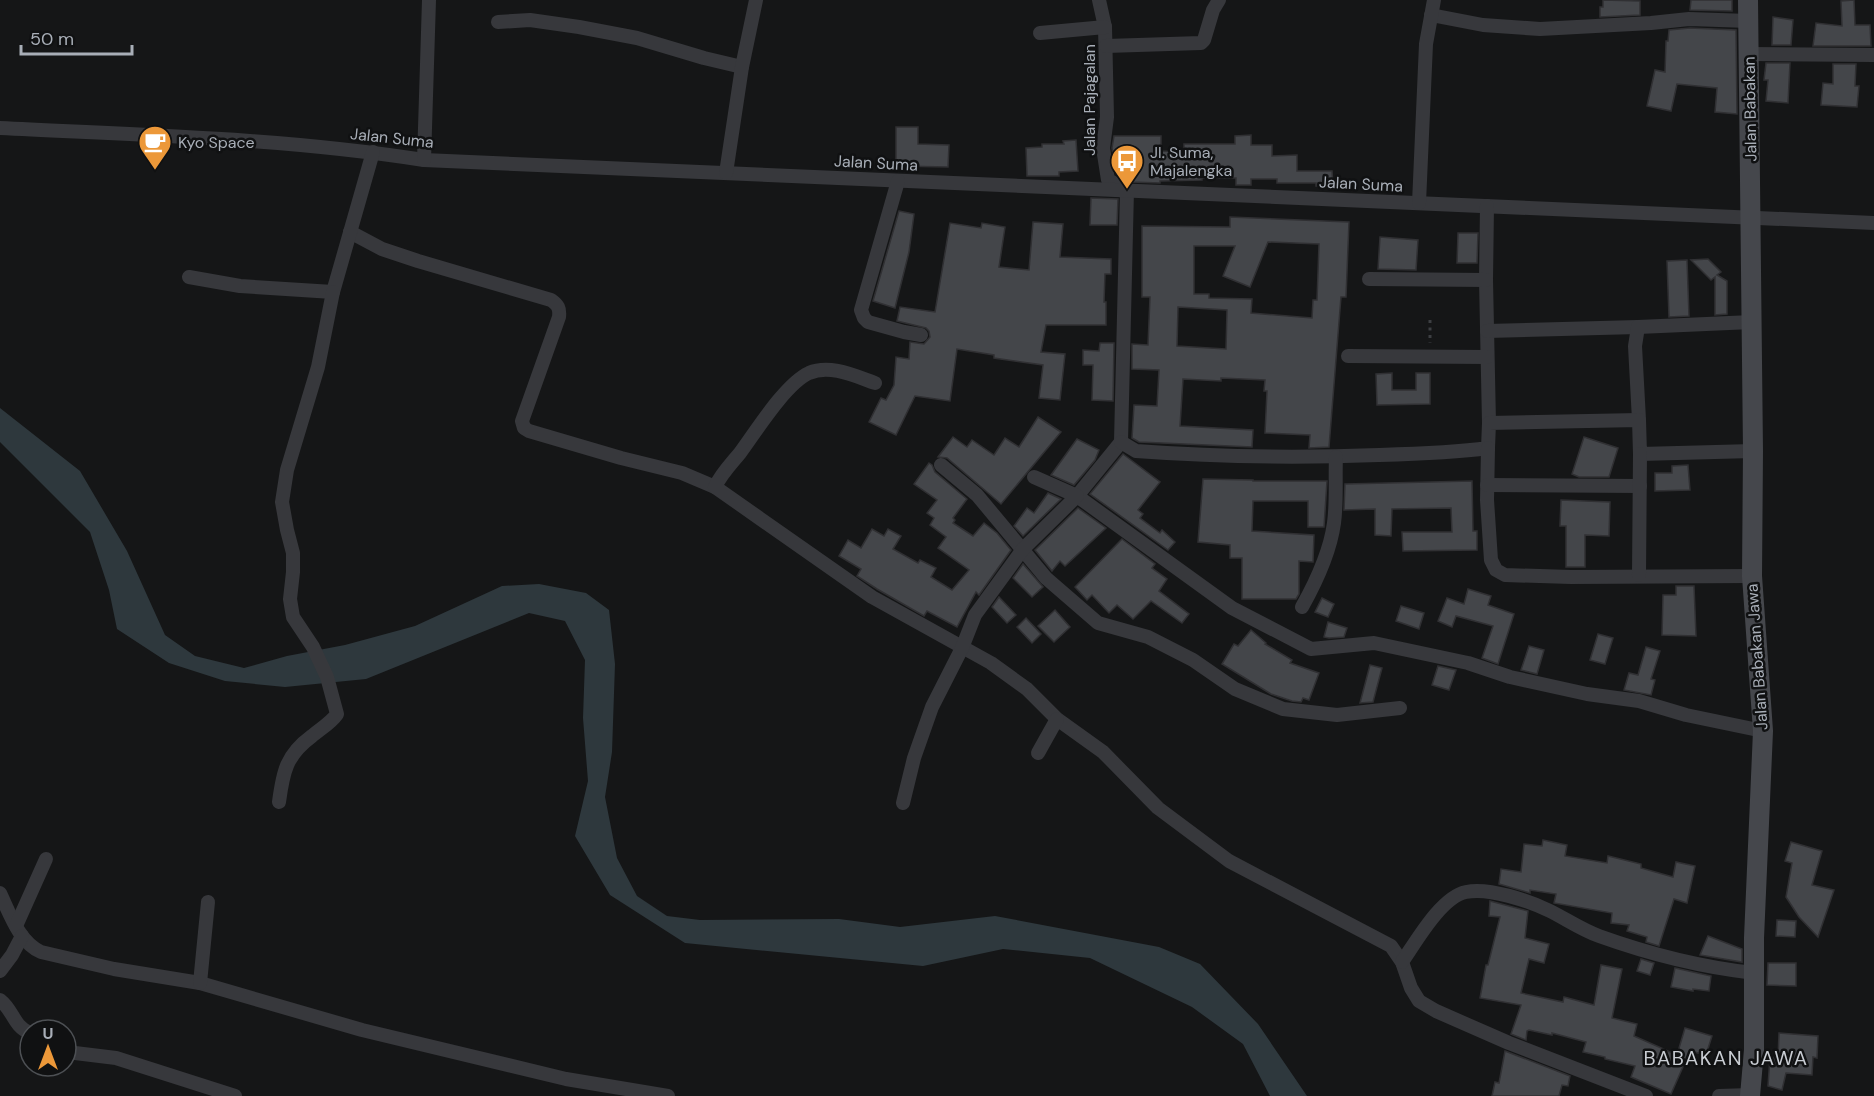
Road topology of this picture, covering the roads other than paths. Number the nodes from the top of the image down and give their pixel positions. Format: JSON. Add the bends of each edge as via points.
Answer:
{"nodes":[{"id":1,"x":429,"y":0,"type":"edge"},
{"id":2,"x":756,"y":0,"type":"edge"},
{"id":3,"x":1099,"y":0,"type":"edge"},
{"id":4,"x":1219,"y":0,"type":"edge"},
{"id":5,"x":1434,"y":0,"type":"edge"},
{"id":6,"x":1748,"y":0,"type":"edge"},
{"id":7,"x":1431,"y":15,"type":"junction"},
{"id":8,"x":1749,"y":21,"type":"junction"},
{"id":9,"x":498,"y":22,"type":"dead end"},
{"id":10,"x":1105,"y":27,"type":"junction"},
{"id":11,"x":1040,"y":33,"type":"dead end"},
{"id":12,"x":1106,"y":46,"type":"junction"},
{"id":13,"x":1749,"y":54,"type":"junction"},
{"id":14,"x":1874,"y":55,"type":"edge"},
{"id":15,"x":742,"y":67,"type":"junction"},
{"id":16,"x":0,"y":128,"type":"edge"},
{"id":17,"x":373,"y":152,"type":"junction"},
{"id":18,"x":423,"y":160,"type":"junction"},
{"id":19,"x":726,"y":173,"type":"junction"},
{"id":20,"x":898,"y":181,"type":"junction"},
{"id":21,"x":1126,"y":190,"type":"junction"},
{"id":22,"x":1419,"y":203,"type":"junction"},
{"id":23,"x":1487,"y":206,"type":"junction"},
{"id":24,"x":1751,"y":218,"type":"junction"},
{"id":25,"x":1874,"y":223,"type":"edge"},
{"id":26,"x":350,"y":232,"type":"junction"},
{"id":27,"x":189,"y":278,"type":"dead end"},
{"id":28,"x":1368,"y":279,"type":"dead end"},
{"id":29,"x":1486,"y":280,"type":"junction"},
{"id":30,"x":333,"y":292,"type":"junction"},
{"id":31,"x":1752,"y":322,"type":"junction"},
{"id":32,"x":1638,"y":327,"type":"junction"},
{"id":33,"x":1486,"y":331,"type":"junction"},
{"id":34,"x":921,"y":335,"type":"dead end"},
{"id":35,"x":1348,"y":356,"type":"dead end"},
{"id":36,"x":1487,"y":357,"type":"junction"},
{"id":37,"x":876,"y":383,"type":"dead end"},
{"id":38,"x":1639,"y":420,"type":"junction"},
{"id":39,"x":1488,"y":423,"type":"junction"},
{"id":40,"x":1121,"y":442,"type":"junction"},
{"id":41,"x":1488,"y":448,"type":"junction"},
{"id":42,"x":1753,"y":451,"type":"junction"},
{"id":43,"x":1640,"y":454,"type":"junction"},
{"id":44,"x":1336,"y":457,"type":"junction"},
{"id":45,"x":941,"y":465,"type":"dead end"},
{"id":46,"x":1034,"y":477,"type":"dead end"},
{"id":47,"x":1487,"y":485,"type":"junction"},
{"id":48,"x":1640,"y":486,"type":"junction"},
{"id":49,"x":715,"y":487,"type":"junction"},
{"id":50,"x":1077,"y":496,"type":"junction"},
{"id":51,"x":1023,"y":549,"type":"junction"},
{"id":52,"x":1638,"y":575,"type":"junction"},
{"id":53,"x":1752,"y":576,"type":"junction"},
{"id":54,"x":1302,"y":607,"type":"dead end"},
{"id":55,"x":962,"y":648,"type":"junction"},
{"id":56,"x":1400,"y":708,"type":"dead end"},
{"id":57,"x":1057,"y":719,"type":"junction"},
{"id":58,"x":1763,"y":731,"type":"junction"},
{"id":59,"x":1038,"y":753,"type":"dead end"},
{"id":60,"x":279,"y":802,"type":"dead end"},
{"id":61,"x":903,"y":803,"type":"dead end"},
{"id":62,"x":46,"y":859,"type":"dead end"},
{"id":63,"x":0,"y":893,"type":"edge"},
{"id":64,"x":208,"y":902,"type":"dead end"},
{"id":65,"x":19,"y":931,"type":"junction"},
{"id":66,"x":1402,"y":962,"type":"junction"},
{"id":67,"x":0,"y":971,"type":"edge"},
{"id":68,"x":1754,"y":973,"type":"junction"},
{"id":69,"x":201,"y":983,"type":"junction"},
{"id":70,"x":0,"y":1000,"type":"edge"},
{"id":71,"x":18,"y":1025,"type":"edge"},
{"id":72,"x":78,"y":1053,"type":"edge"},
{"id":73,"x":1750,"y":1095,"type":"edge"},
{"id":74,"x":235,"y":1096,"type":"edge"},
{"id":75,"x":668,"y":1096,"type":"edge"},
{"id":76,"x":1646,"y":1096,"type":"edge"},
{"id":77,"x":1719,"y":1096,"type":"edge"}],
"edges":[{"from":1,"to":18,"type":"street"},
{"from":2,"to":15,"type":"street"},
{"from":3,"to":10,"type":"street","name":"Jalan Pajagalan"},
{"from":4,"to":12,"type":"street","via":[[1201,42]]},
{"from":5,"to":7,"type":"street"},
{"from":6,"to":8,"type":"street","name":"Jalan Babakan"},
{"from":7,"to":8,"type":"street","via":[[1483,25],[1540,29],[1689,19]]},
{"from":7,"to":22,"type":"street","via":[[1426,45]]},
{"from":8,"to":13,"type":"street","name":"Jalan Babakan"},
{"from":9,"to":15,"type":"street","via":[[530,20],[579,27],[637,38]]},
{"from":10,"to":11,"type":"street"},
{"from":10,"to":12,"type":"street","name":"Jalan Pajagalan"},
{"from":12,"to":21,"type":"street","name":"Jalan Pajagalan","via":[[1107,117],[1103,148],[1108,180]]},
{"from":13,"to":14,"type":"street"},
{"from":13,"to":24,"type":"street","name":"Jalan Babakan"},
{"from":15,"to":19,"type":"street"},
{"from":16,"to":17,"type":"street","name":"Jalan Suma","via":[[195,137]]},
{"from":17,"to":18,"type":"street","name":"Jalan Suma"},
{"from":17,"to":26,"type":"street"},
{"from":18,"to":19,"type":"street","name":"Jalan Suma"},
{"from":19,"to":20,"type":"street","name":"Jalan Suma"},
{"from":20,"to":21,"type":"street","name":"Jalan Suma"},
{"from":20,"to":34,"type":"street","via":[[861,310],[868,322]]},
{"from":21,"to":22,"type":"street","name":"Jalan Suma"},
{"from":21,"to":40,"type":"street"},
{"from":22,"to":23,"type":"street","name":"Jalan Suma"},
{"from":23,"to":24,"type":"street","name":"Jalan Suma"},
{"from":23,"to":29,"type":"street"},
{"from":24,"to":25,"type":"street","name":"Jalan Suma"},
{"from":24,"to":31,"type":"street","name":"Jalan Babakan Jawa"},
{"from":26,"to":30,"type":"street"},
{"from":26,"to":49,"type":"street","via":[[382,249],[557,304],[559,317],[522,421],[524,428],[682,473]]},
{"from":27,"to":30,"type":"street","via":[[240,286]]},
{"from":28,"to":29,"type":"street"},
{"from":29,"to":33,"type":"street"},
{"from":30,"to":60,"type":"street","via":[[318,367],[287,470],[282,502],[293,553],[290,608],[313,646],[338,714],[302,743],[290,760],[284,771]]},
{"from":31,"to":32,"type":"street"},
{"from":31,"to":42,"type":"street","name":"Jalan Babakan Jawa"},
{"from":32,"to":33,"type":"street"},
{"from":32,"to":38,"type":"street","via":[[1635,346]]},
{"from":33,"to":36,"type":"street"},
{"from":35,"to":36,"type":"street"},
{"from":36,"to":39,"type":"street"},
{"from":37,"to":49,"type":"street","via":[[831,370],[808,374],[797,381],[764,418]]},
{"from":38,"to":39,"type":"street"},
{"from":38,"to":43,"type":"street"},
{"from":39,"to":41,"type":"street"},
{"from":40,"to":44,"type":"street","via":[[1136,452]]},
{"from":40,"to":50,"type":"street"},
{"from":41,"to":44,"type":"street"},
{"from":41,"to":47,"type":"street"},
{"from":42,"to":43,"type":"street"},
{"from":42,"to":53,"type":"street","name":"Jalan Babakan Jawa"},
{"from":43,"to":48,"type":"street"},
{"from":44,"to":54,"type":"street","via":[[1332,532],[1314,586]]},
{"from":45,"to":51,"type":"street","via":[[977,495]]},
{"from":46,"to":50,"type":"street"},
{"from":47,"to":48,"type":"street"},
{"from":47,"to":52,"type":"street","via":[[1491,560],[1496,570],[1505,575]]},
{"from":48,"to":52,"type":"street"},
{"from":49,"to":55,"type":"street","via":[[872,597]]},
{"from":50,"to":51,"type":"street"},
{"from":50,"to":58,"type":"street","via":[[1232,608],[1311,650],[1374,643],[1468,663],[1510,677],[1639,701]]},
{"from":51,"to":55,"type":"street","via":[[975,615]]},
{"from":51,"to":56,"type":"street","via":[[1046,578],[1098,623],[1148,637],[1193,660],[1236,689],[1283,709],[1337,715]]},
{"from":52,"to":53,"type":"street"},
{"from":53,"to":58,"type":"street","name":"Jalan Babakan Jawa"},
{"from":55,"to":57,"type":"street","via":[[1027,689]]},
{"from":55,"to":61,"type":"street","via":[[932,707]]},
{"from":57,"to":59,"type":"street"},
{"from":57,"to":66,"type":"street","via":[[1103,752],[1158,808],[1229,861],[1391,946]]},
{"from":58,"to":68,"type":"street","name":"Jalan Babakan Jawa"},
{"from":62,"to":65,"type":"street"},
{"from":63,"to":65,"type":"street"},
{"from":64,"to":69,"type":"street"},
{"from":65,"to":67,"type":"street"},
{"from":65,"to":69,"type":"street","via":[[33,949],[41,952]]},
{"from":66,"to":68,"type":"street","via":[[1446,903],[1464,892],[1481,892],[1501,894],[1548,910],[1595,934],[1642,951],[1701,966]]},
{"from":66,"to":76,"type":"street","via":[[1419,1000],[1436,1011]]},
{"from":68,"to":73,"type":"street","name":"Jalan Babakan Jawa"},
{"from":69,"to":75,"type":"street","via":[[362,1030],[566,1079]]},
{"from":70,"to":71,"type":"street"},
{"from":72,"to":74,"type":"street","via":[[116,1058]]},
{"from":73,"to":77,"type":"street"}]}
